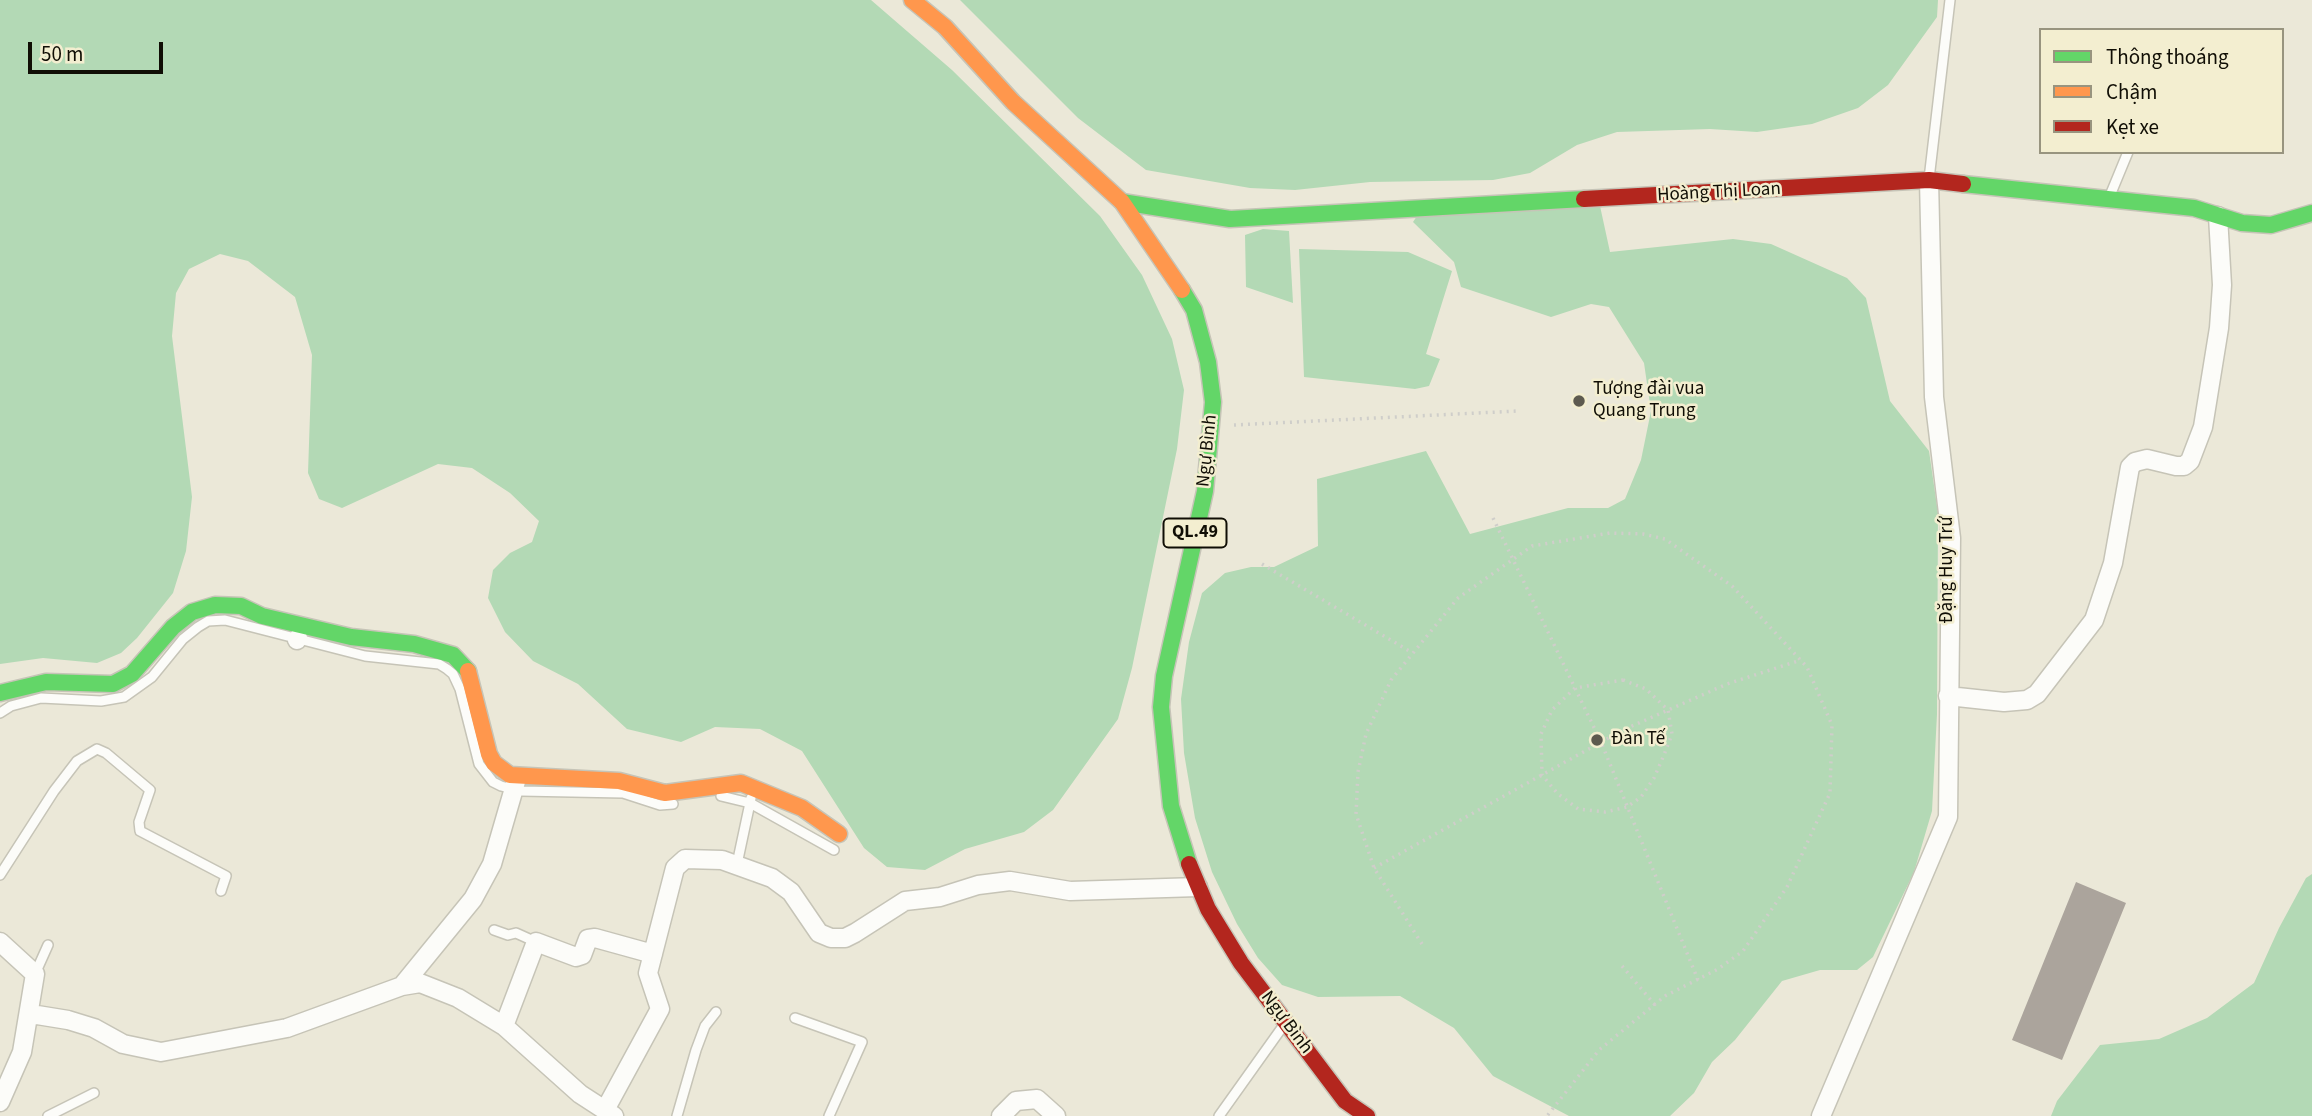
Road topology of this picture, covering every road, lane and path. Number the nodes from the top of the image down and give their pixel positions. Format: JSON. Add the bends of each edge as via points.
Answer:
{"nodes":[{"id":1,"x":912,"y":0,"type":"edge"},
{"id":2,"x":1950,"y":0,"type":"edge"},
{"id":3,"x":2127,"y":154,"type":"edge"},
{"id":4,"x":1929,"y":180,"type":"junction"},
{"id":5,"x":2109,"y":200,"type":"junction"},
{"id":6,"x":1122,"y":202,"type":"junction"},
{"id":7,"x":2312,"y":214,"type":"edge"},
{"id":8,"x":2218,"y":216,"type":"junction"},
{"id":9,"x":1518,"y":411,"type":"dead end"},
{"id":10,"x":1211,"y":425,"type":"junction"},
{"id":11,"x":1493,"y":518,"type":"dead end"},
{"id":12,"x":1514,"y":560,"type":"junction"},
{"id":13,"x":1262,"y":564,"type":"dead end"},
{"id":14,"x":1411,"y":652,"type":"junction"},
{"id":15,"x":1801,"y":660,"type":"junction"},
{"id":16,"x":1575,"y":688,"type":"junction"},
{"id":17,"x":1948,"y":696,"type":"junction"},
{"id":18,"x":5,"y":700,"type":"edge"},
{"id":19,"x":1668,"y":710,"type":"junction"},
{"id":20,"x":1601,"y":743,"type":"junction"},
{"id":21,"x":1542,"y":775,"type":"junction"},
{"id":22,"x":516,"y":783,"type":"junction"},
{"id":23,"x":751,"y":795,"type":"junction"},
{"id":24,"x":692,"y":800,"type":"dead end"},
{"id":25,"x":682,"y":803,"type":"dead end"},
{"id":26,"x":1627,"y":807,"type":"junction"},
{"id":27,"x":837,"y":842,"type":"dead end"},
{"id":28,"x":737,"y":864,"type":"junction"},
{"id":29,"x":1374,"y":868,"type":"junction"},
{"id":30,"x":0,"y":875,"type":"edge"},
{"id":31,"x":1198,"y":887,"type":"junction"},
{"id":32,"x":221,"y":891,"type":"dead end"},
{"id":33,"x":495,"y":930,"type":"dead end"},
{"id":34,"x":0,"y":942,"type":"edge"},
{"id":35,"x":536,"y":942,"type":"junction"},
{"id":36,"x":1422,"y":944,"type":"dead end"},
{"id":37,"x":48,"y":945,"type":"dead end"},
{"id":38,"x":653,"y":954,"type":"junction"},
{"id":39,"x":1622,"y":965,"type":"dead end"},
{"id":40,"x":35,"y":974,"type":"junction"},
{"id":41,"x":1698,"y":980,"type":"junction"},
{"id":42,"x":402,"y":986,"type":"junction"},
{"id":43,"x":1655,"y":1005,"type":"junction"},
{"id":44,"x":716,"y":1012,"type":"dead end"},
{"id":45,"x":31,"y":1013,"type":"junction"},
{"id":46,"x":795,"y":1018,"type":"dead end"},
{"id":47,"x":1286,"y":1022,"type":"junction"},
{"id":48,"x":504,"y":1026,"type":"junction"},
{"id":49,"x":94,"y":1093,"type":"dead end"},
{"id":50,"x":0,"y":1102,"type":"edge"},
{"id":51,"x":610,"y":1113,"type":"edge"},
{"id":52,"x":48,"y":1116,"type":"edge"},
{"id":53,"x":677,"y":1116,"type":"edge"},
{"id":54,"x":829,"y":1116,"type":"edge"},
{"id":55,"x":1001,"y":1116,"type":"edge"},
{"id":56,"x":1056,"y":1116,"type":"edge"},
{"id":57,"x":1219,"y":1116,"type":"edge"},
{"id":58,"x":1367,"y":1116,"type":"edge"},
{"id":59,"x":1547,"y":1116,"type":"edge"},
{"id":60,"x":1821,"y":1116,"type":"edge"}],
"edges":[{"from":1,"to":6,"type":"main road","name":"Ngự Bình","number":"QL.49"},
{"from":2,"to":4,"type":"lane","name":"Đặng Huy Trứ"},
{"from":3,"to":5,"type":"lane"},
{"from":4,"to":5,"type":"main road","name":"Hoàng Thị Loan"},
{"from":4,"to":6,"type":"main road","name":"Hoàng Thị Loan","via":[[1230,219]]},
{"from":4,"to":17,"type":"street","name":"Đặng Huy Trứ","via":[[1934,397],[1951,538]]},
{"from":5,"to":8,"type":"main road","name":"Hoàng Thị Loan","via":[[2194,208]]},
{"from":6,"to":10,"type":"main road","name":"Ngự Bình","number":"QL.49","via":[[1194,310],[1209,362]]},
{"from":7,"to":8,"type":"main road","name":"Hoàng Thị Loan","via":[[2271,225]]},
{"from":8,"to":17,"type":"street","via":[[2219,328],[2203,427],[2190,461],[2176,466],[2147,459],[2130,467],[2113,563],[2094,620],[2037,694],[2004,702]]},
{"from":9,"to":10,"type":"path"},
{"from":10,"to":31,"type":"main road","name":"Ngự Bình","number":"QL.49","via":[[1205,491],[1161,707],[1171,806]]},
{"from":11,"to":12,"type":"path"},
{"from":12,"to":14,"type":"path","via":[[1458,598]]},
{"from":12,"to":15,"type":"path","via":[[1532,546],[1574,538],[1610,533],[1665,539],[1732,586]]},
{"from":12,"to":16,"type":"path"},
{"from":13,"to":14,"type":"path"},
{"from":14,"to":29,"type":"path","via":[[1377,706],[1359,772],[1356,814]]},
{"from":15,"to":19,"type":"path","via":[[1727,684]]},
{"from":15,"to":41,"type":"path","via":[[1832,725],[1830,793],[1787,887],[1763,925],[1743,951]]},
{"from":16,"to":19,"type":"path","via":[[1623,680],[1646,689]]},
{"from":16,"to":20,"type":"path"},
{"from":16,"to":21,"type":"path","via":[[1552,710],[1541,734]]},
{"from":17,"to":60,"type":"street","name":"Đặng Huy Trứ","via":[[1948,817]]},
{"from":18,"to":22,"type":"main road","via":[[46,682],[98,686],[123,680],[143,664],[173,627],[206,606],[241,606],[299,632],[424,646],[453,655],[471,678],[489,754]]},
{"from":19,"to":20,"type":"path"},
{"from":19,"to":26,"type":"path","via":[[1672,734],[1664,755],[1648,788]]},
{"from":20,"to":21,"type":"path"},
{"from":20,"to":26,"type":"path"},
{"from":21,"to":26,"type":"path","via":[[1578,809],[1605,812]]},
{"from":21,"to":29,"type":"path"},
{"from":22,"to":23,"type":"main road","via":[[619,781],[665,793],[728,784]]},
{"from":22,"to":25,"type":"lane","via":[[622,793],[660,805]]},
{"from":22,"to":42,"type":"street","via":[[492,864],[473,899]]},
{"from":23,"to":24,"type":"lane"},
{"from":23,"to":27,"type":"main road","via":[[802,808]]},
{"from":23,"to":28,"type":"lane"},
{"from":26,"to":41,"type":"path"},
{"from":28,"to":31,"type":"street","via":[[772,878],[791,892],[811,924],[831,938],[845,938],[905,901],[940,897],[978,885],[1010,881],[1070,891]]},
{"from":28,"to":38,"type":"street","via":[[679,862]]},
{"from":29,"to":36,"type":"path"},
{"from":30,"to":32,"type":"lane","via":[[77,761],[97,750],[106,752],[150,790],[140,831],[226,876]]},
{"from":31,"to":47,"type":"main road","name":"Ngự Bình","number":"QL.49","via":[[1241,963]]},
{"from":33,"to":35,"type":"lane"},
{"from":34,"to":40,"type":"street"},
{"from":35,"to":38,"type":"street","via":[[576,957],[582,955],[588,939],[595,938]]},
{"from":35,"to":48,"type":"street"},
{"from":37,"to":40,"type":"lane"},
{"from":38,"to":51,"type":"street","via":[[648,973],[660,1009]]},
{"from":39,"to":43,"type":"path"},
{"from":40,"to":45,"type":"street"},
{"from":41,"to":43,"type":"path"},
{"from":42,"to":45,"type":"street","via":[[287,1028],[161,1052],[123,1045],[94,1028]]},
{"from":42,"to":48,"type":"street","via":[[420,983],[458,998]]},
{"from":43,"to":59,"type":"path","via":[[1599,1050]]},
{"from":44,"to":53,"type":"lane","via":[[696,1050]]},
{"from":45,"to":50,"type":"street","via":[[22,1052]]},
{"from":46,"to":54,"type":"lane","via":[[862,1042]]},
{"from":47,"to":57,"type":"lane"},
{"from":47,"to":58,"type":"main road","name":"Ngự Bình","number":"QL.49","via":[[1345,1101]]},
{"from":48,"to":51,"type":"street","via":[[580,1094]]},
{"from":49,"to":52,"type":"lane"},
{"from":55,"to":56,"type":"street","via":[[1016,1101],[1037,1099]]}]}
